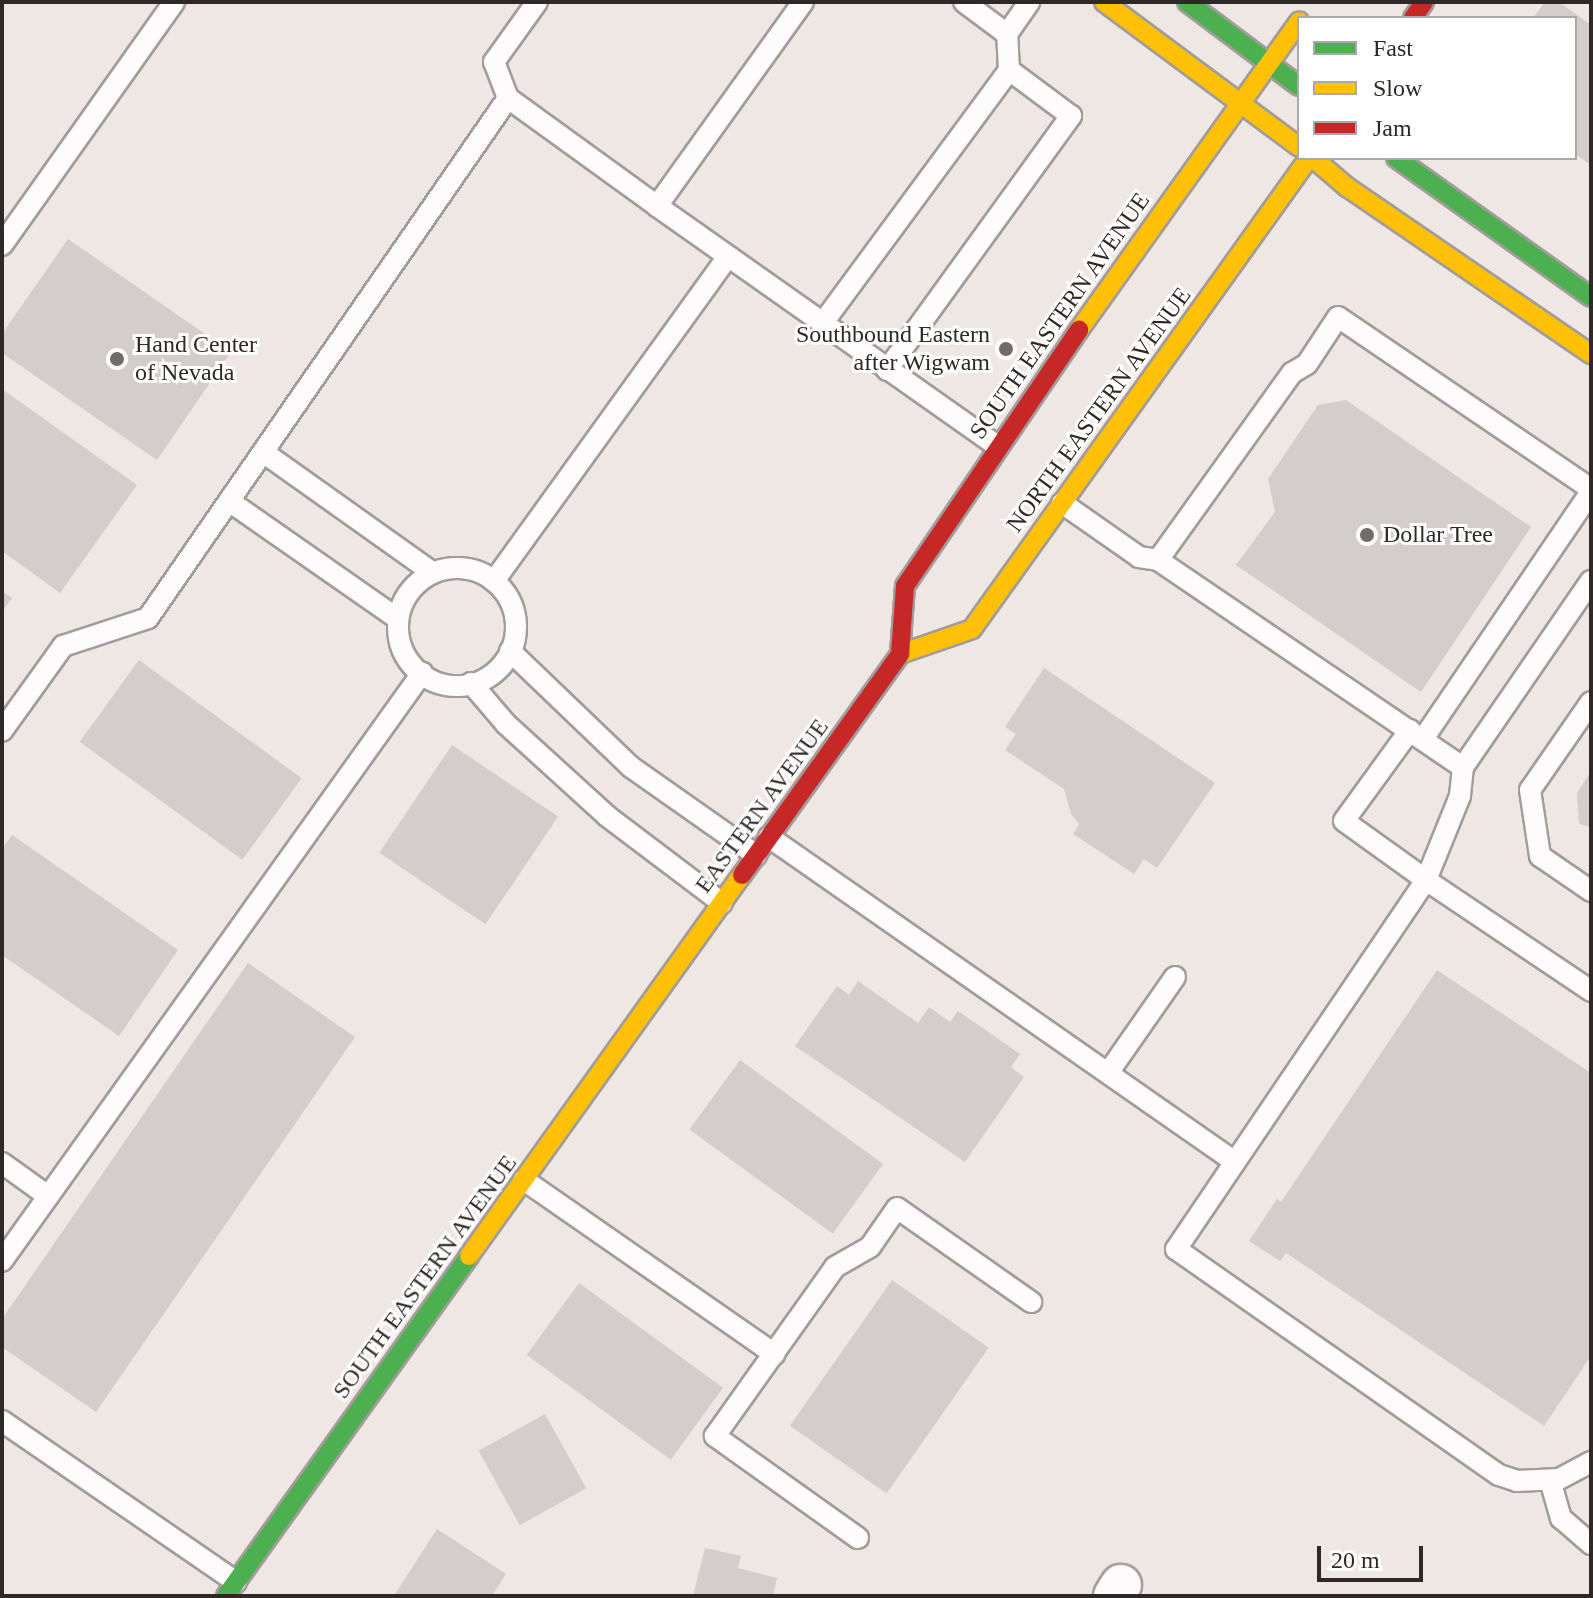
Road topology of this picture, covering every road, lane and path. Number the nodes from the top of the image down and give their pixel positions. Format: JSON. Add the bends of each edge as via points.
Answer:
{"nodes":[{"id":1,"x":174,"y":2,"type":"edge"},
{"id":2,"x":537,"y":2,"type":"edge"},
{"id":3,"x":803,"y":2,"type":"edge"},
{"id":4,"x":964,"y":2,"type":"edge"},
{"id":5,"x":1029,"y":2,"type":"edge"},
{"id":6,"x":1104,"y":2,"type":"edge"},
{"id":7,"x":1187,"y":2,"type":"edge"},
{"id":8,"x":1297,"y":24,"type":"edge"},
{"id":9,"x":1007,"y":34,"type":"junction"},
{"id":10,"x":1268,"y":63,"type":"junction"},
{"id":11,"x":1009,"y":70,"type":"junction"},
{"id":12,"x":1297,"y":85,"type":"edge"},
{"id":13,"x":508,"y":98,"type":"junction"},
{"id":14,"x":1241,"y":101,"type":"junction"},
{"id":15,"x":1297,"y":145,"type":"edge"},
{"id":16,"x":1310,"y":160,"type":"edge"},
{"id":17,"x":1313,"y":160,"type":"edge"},
{"id":18,"x":1399,"y":160,"type":"edge"},
{"id":19,"x":657,"y":206,"type":"junction"},
{"id":20,"x":2,"y":245,"type":"edge"},
{"id":21,"x":728,"y":257,"type":"junction"},
{"id":22,"x":1591,"y":297,"type":"edge"},
{"id":23,"x":822,"y":324,"type":"junction"},
{"id":24,"x":1591,"y":354,"type":"edge"},
{"id":25,"x":887,"y":370,"type":"junction"},
{"id":26,"x":997,"y":446,"type":"junction"},
{"id":27,"x":263,"y":452,"type":"junction"},
{"id":28,"x":1591,"y":491,"type":"edge"},
{"id":29,"x":229,"y":501,"type":"junction"},
{"id":30,"x":1062,"y":503,"type":"junction"},
{"id":31,"x":1158,"y":560,"type":"junction"},
{"id":32,"x":433,"y":573,"type":"junction"},
{"id":33,"x":494,"y":581,"type":"junction"},
{"id":34,"x":1591,"y":581,"type":"edge"},
{"id":35,"x":398,"y":619,"type":"junction"},
{"id":36,"x":510,"y":651,"type":"junction"},
{"id":37,"x":900,"y":654,"type":"junction"},
{"id":38,"x":422,"y":673,"type":"junction"},
{"id":39,"x":471,"y":683,"type":"junction"},
{"id":40,"x":1591,"y":702,"type":"edge"},
{"id":41,"x":2,"y":731,"type":"edge"},
{"id":42,"x":1416,"y":734,"type":"junction"},
{"id":43,"x":1463,"y":767,"type":"junction"},
{"id":44,"x":769,"y":837,"type":"junction"},
{"id":45,"x":756,"y":855,"type":"junction"},
{"id":46,"x":1426,"y":880,"type":"junction"},
{"id":47,"x":1591,"y":891,"type":"edge"},
{"id":48,"x":722,"y":903,"type":"junction"},
{"id":49,"x":1175,"y":977,"type":"dead end"},
{"id":50,"x":662,"y":986,"type":"joint"},
{"id":51,"x":1591,"y":991,"type":"edge"},
{"id":52,"x":1108,"y":1073,"type":"junction"},
{"id":53,"x":1235,"y":1162,"type":"junction"},
{"id":54,"x":2,"y":1163,"type":"edge"},
{"id":55,"x":524,"y":1180,"type":"junction"},
{"id":56,"x":48,"y":1196,"type":"junction"},
{"id":57,"x":2,"y":1261,"type":"edge"},
{"id":58,"x":1031,"y":1302,"type":"dead end"},
{"id":59,"x":774,"y":1354,"type":"junction"},
{"id":60,"x":2,"y":1421,"type":"edge"},
{"id":61,"x":1591,"y":1462,"type":"edge"},
{"id":62,"x":1550,"y":1480,"type":"junction"},
{"id":63,"x":858,"y":1538,"type":"dead end"},
{"id":64,"x":1591,"y":1544,"type":"edge"},
{"id":65,"x":239,"y":1591,"type":"edge"}],
"edges":[{"from":1,"to":20,"type":"lane"},
{"from":2,"to":13,"type":"lane","via":[[494,62]]},
{"from":3,"to":19,"type":"lane"},
{"from":4,"to":9,"type":"lane"},
{"from":5,"to":9,"type":"lane"},
{"from":6,"to":14,"type":"main road"},
{"from":7,"to":10,"type":"main road"},
{"from":8,"to":10,"type":"main road","name":"SOUTH EASTERN AVENUE"},
{"from":9,"to":11,"type":"lane"},
{"from":10,"to":12,"type":"main road"},
{"from":10,"to":14,"type":"main road","name":"SOUTH EASTERN AVENUE"},
{"from":11,"to":23,"type":"lane"},
{"from":11,"to":25,"type":"lane","via":[[1071,116]]},
{"from":13,"to":19,"type":"lane"},
{"from":13,"to":27,"type":"lane"},
{"from":14,"to":15,"type":"main road"},
{"from":14,"to":26,"type":"main road","name":"SOUTH EASTERN AVENUE"},
{"from":16,"to":30,"type":"main road","name":"NORTH EASTERN AVENUE"},
{"from":17,"to":24,"type":"main road"},
{"from":18,"to":22,"type":"main road"},
{"from":19,"to":21,"type":"lane"},
{"from":21,"to":23,"type":"lane"},
{"from":21,"to":33,"type":"lane"},
{"from":23,"to":25,"type":"lane"},
{"from":25,"to":26,"type":"lane"},
{"from":26,"to":37,"type":"main road","name":"SOUTH EASTERN AVENUE","via":[[905,586]]},
{"from":27,"to":29,"type":"lane"},
{"from":27,"to":32,"type":"lane"},
{"from":28,"to":31,"type":"lane","via":[[1338,317]]},
{"from":28,"to":42,"type":"lane"},
{"from":29,"to":35,"type":"lane"},
{"from":29,"to":41,"type":"lane","via":[[148,618],[63,646]]},
{"from":30,"to":31,"type":"lane","via":[[1139,557]]},
{"from":30,"to":37,"type":"main road","name":"NORTH EASTERN AVENUE","via":[[972,629]]},
{"from":31,"to":42,"type":"lane"},
{"from":32,"to":33,"type":"lane","via":[[459,567]]},
{"from":32,"to":35,"type":"lane","via":[[413,587]]},
{"from":33,"to":36,"type":"lane","via":[[515,616]]},
{"from":34,"to":43,"type":"lane"},
{"from":35,"to":38,"type":"lane","via":[[404,653]]},
{"from":36,"to":39,"type":"lane","via":[[491,674]]},
{"from":36,"to":45,"type":"lane","via":[[631,767]]},
{"from":37,"to":44,"type":"main road","name":"EASTERN AVENUE"},
{"from":38,"to":39,"type":"lane","via":[[444,684]]},
{"from":38,"to":56,"type":"lane"},
{"from":39,"to":48,"type":"lane","via":[[506,724],[607,816]]},
{"from":40,"to":47,"type":"lane","via":[[1530,790],[1540,856]]},
{"from":42,"to":43,"type":"lane"},
{"from":42,"to":46,"type":"lane","via":[[1344,821]]},
{"from":43,"to":46,"type":"lane","via":[[1460,796]]},
{"from":44,"to":45,"type":"main road","name":"EASTERN AVENUE"},
{"from":44,"to":52,"type":"lane"},
{"from":45,"to":48,"type":"main road","name":"EASTERN AVENUE"},
{"from":46,"to":51,"type":"lane"},
{"from":46,"to":53,"type":"lane"},
{"from":48,"to":50,"type":"main road","name":"EASTERN AVENUE"},
{"from":49,"to":52,"type":"lane"},
{"from":50,"to":55,"type":"main road","name":"SOUTH EASTERN AVENUE"},
{"from":52,"to":53,"type":"lane"},
{"from":53,"to":62,"type":"lane","via":[[1176,1249],[1499,1475],[1517,1481]]},
{"from":54,"to":56,"type":"lane"},
{"from":55,"to":59,"type":"lane"},
{"from":55,"to":65,"type":"main road","name":"SOUTH EASTERN AVENUE"},
{"from":56,"to":57,"type":"lane"},
{"from":58,"to":59,"type":"lane","via":[[897,1208],[870,1247],[835,1267]]},
{"from":59,"to":63,"type":"lane","via":[[715,1436]]},
{"from":60,"to":65,"type":"lane"},
{"from":61,"to":62,"type":"lane"},
{"from":62,"to":64,"type":"lane","via":[[1561,1518]]}]}
